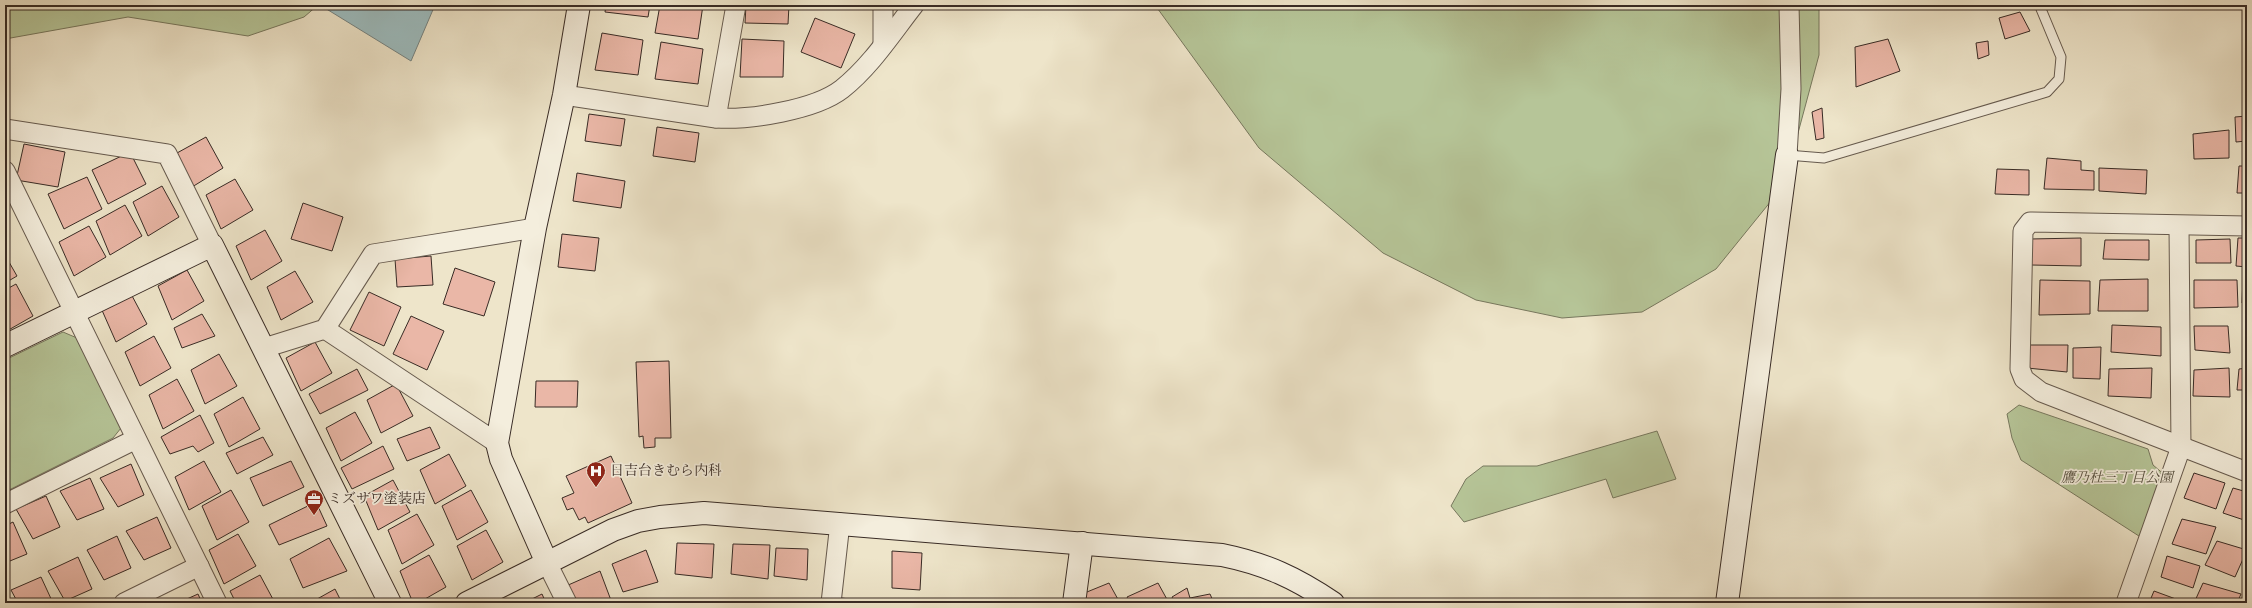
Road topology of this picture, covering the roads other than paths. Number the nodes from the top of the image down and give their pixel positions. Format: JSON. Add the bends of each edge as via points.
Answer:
{"nodes":[{"id":1,"x":580,"y":5,"type":"edge"},
{"id":2,"x":736,"y":5,"type":"edge"},
{"id":3,"x":883,"y":5,"type":"edge"},
{"id":4,"x":914,"y":5,"type":"edge"},
{"id":5,"x":1789,"y":5,"type":"edge"},
{"id":6,"x":2042,"y":9,"type":"dead end"},
{"id":7,"x":883,"y":45,"type":"junction"},
{"id":8,"x":564,"y":95,"type":"junction"},
{"id":9,"x":716,"y":118,"type":"junction"},
{"id":10,"x":5,"y":129,"type":"edge"},
{"id":11,"x":1787,"y":155,"type":"junction"},
{"id":12,"x":5,"y":171,"type":"edge"},
{"id":13,"x":2179,"y":226,"type":"junction"},
{"id":14,"x":2247,"y":226,"type":"edge"},
{"id":15,"x":535,"y":228,"type":"junction"},
{"id":16,"x":212,"y":245,"type":"junction"},
{"id":17,"x":75,"y":312,"type":"junction"},
{"id":18,"x":325,"y":328,"type":"junction"},
{"id":19,"x":5,"y":346,"type":"edge"},
{"id":20,"x":264,"y":348,"type":"junction"},
{"id":21,"x":136,"y":439,"type":"junction"},
{"id":22,"x":497,"y":443,"type":"junction"},
{"id":23,"x":2181,"y":447,"type":"junction"},
{"id":24,"x":2247,"y":472,"type":"edge"},
{"id":25,"x":5,"y":504,"type":"edge"},
{"id":26,"x":840,"y":523,"type":"junction"},
{"id":27,"x":1082,"y":543,"type":"junction"},
{"id":28,"x":547,"y":563,"type":"junction"},
{"id":29,"x":199,"y":566,"type":"junction"},
{"id":30,"x":124,"y":603,"type":"edge"},
{"id":31,"x":217,"y":603,"type":"edge"},
{"id":32,"x":390,"y":603,"type":"edge"},
{"id":33,"x":466,"y":603,"type":"edge"},
{"id":34,"x":567,"y":603,"type":"edge"},
{"id":35,"x":831,"y":603,"type":"edge"},
{"id":36,"x":1074,"y":603,"type":"edge"},
{"id":37,"x":1333,"y":603,"type":"edge"},
{"id":38,"x":1727,"y":603,"type":"edge"},
{"id":39,"x":2126,"y":603,"type":"edge"}],
"edges":[{"from":1,"to":8,"type":"street"},
{"from":2,"to":9,"type":"street"},
{"from":3,"to":7,"type":"street"},
{"from":4,"to":7,"type":"street"},
{"from":5,"to":11,"type":"street","via":[[1791,89]]},
{"from":6,"to":11,"type":"lane","via":[[2061,57],[2059,79],[2047,92],[1824,158]]},
{"from":7,"to":9,"type":"street","via":[[841,90],[809,106],[739,120]]},
{"from":8,"to":9,"type":"street"},
{"from":8,"to":15,"type":"street"},
{"from":10,"to":16,"type":"street","via":[[168,154]]},
{"from":11,"to":38,"type":"street"},
{"from":12,"to":17,"type":"street"},
{"from":13,"to":14,"type":"street"},
{"from":13,"to":23,"type":"street"},
{"from":13,"to":23,"type":"street","via":[[2030,222],[2022,231],[2020,369],[2024,379],[2041,392]]},
{"from":15,"to":18,"type":"street","via":[[373,254]]},
{"from":15,"to":22,"type":"street"},
{"from":16,"to":17,"type":"street"},
{"from":16,"to":20,"type":"street"},
{"from":17,"to":19,"type":"street"},
{"from":17,"to":21,"type":"street"},
{"from":18,"to":20,"type":"street"},
{"from":18,"to":22,"type":"street"},
{"from":20,"to":32,"type":"street"},
{"from":21,"to":25,"type":"street"},
{"from":21,"to":29,"type":"street"},
{"from":22,"to":28,"type":"street","via":[[501,459]]},
{"from":23,"to":24,"type":"street"},
{"from":23,"to":39,"type":"street"},
{"from":26,"to":27,"type":"street"},
{"from":26,"to":28,"type":"street","via":[[704,513],[660,517],[638,521],[613,530]]},
{"from":26,"to":35,"type":"street"},
{"from":27,"to":36,"type":"street"},
{"from":27,"to":37,"type":"street","via":[[1191,552],[1251,561],[1296,580]]},
{"from":28,"to":33,"type":"street"},
{"from":28,"to":34,"type":"street"},
{"from":29,"to":30,"type":"street"},
{"from":29,"to":31,"type":"street"}]}
